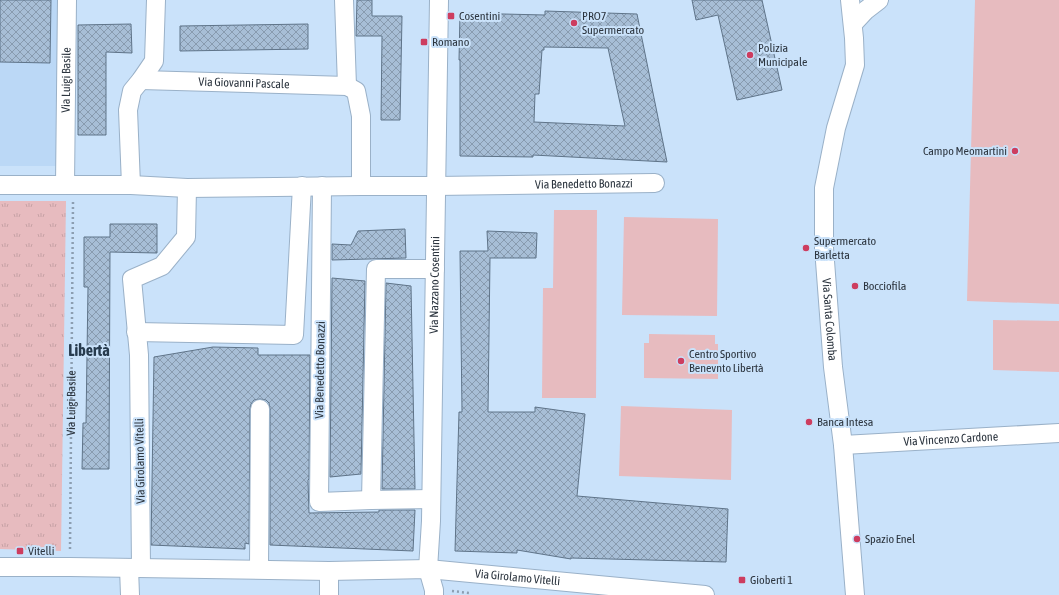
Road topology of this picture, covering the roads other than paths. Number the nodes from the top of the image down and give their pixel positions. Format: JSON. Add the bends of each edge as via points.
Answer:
{"nodes":[{"id":1,"x":67,"y":0,"type":"edge"},
{"id":2,"x":156,"y":0,"type":"edge"},
{"id":3,"x":344,"y":0,"type":"edge"},
{"id":4,"x":439,"y":0,"type":"edge"},
{"id":5,"x":850,"y":0,"type":"edge"},
{"id":6,"x":879,"y":0,"type":"edge"},
{"id":7,"x":853,"y":24,"type":"junction"},
{"id":8,"x":141,"y":80,"type":"junction"},
{"id":9,"x":347,"y":86,"type":"junction"},
{"id":10,"x":655,"y":183,"type":"dead end"},
{"id":11,"x":69,"y":184,"type":"junction"},
{"id":12,"x":0,"y":185,"type":"edge"},
{"id":13,"x":131,"y":185,"type":"junction"},
{"id":14,"x":302,"y":186,"type":"junction"},
{"id":15,"x":322,"y":186,"type":"junction"},
{"id":16,"x":361,"y":186,"type":"junction"},
{"id":17,"x":436,"y":186,"type":"junction"},
{"id":18,"x":186,"y":188,"type":"junction"},
{"id":19,"x":435,"y":269,"type":"junction"},
{"id":20,"x":136,"y":332,"type":"junction"},
{"id":21,"x":260,"y":409,"type":"dead end"},
{"id":22,"x":1059,"y":433,"type":"edge"},
{"id":23,"x":843,"y":445,"type":"junction"},
{"id":24,"x":431,"y":499,"type":"junction"},
{"id":25,"x":371,"y":500,"type":"junction"},
{"id":26,"x":0,"y":567,"type":"edge"},
{"id":27,"x":135,"y":568,"type":"junction"},
{"id":28,"x":259,"y":569,"type":"junction"},
{"id":29,"x":428,"y":569,"type":"junction"},
{"id":30,"x":329,"y":571,"type":"junction"},
{"id":31,"x":589,"y":590,"type":"edge"},
{"id":32,"x":130,"y":595,"type":"edge"},
{"id":33,"x":329,"y":595,"type":"edge"},
{"id":34,"x":434,"y":595,"type":"edge"},
{"id":35,"x":705,"y":595,"type":"edge"},
{"id":36,"x":855,"y":595,"type":"edge"}],
"edges":[{"from":1,"to":11,"type":"street","name":"Via Luigi Basile"},
{"from":2,"to":8,"type":"street","via":[[154,61]]},
{"from":3,"to":9,"type":"street"},
{"from":4,"to":17,"type":"street","name":"Via Nazzano Cosentini"},
{"from":5,"to":7,"type":"street","name":"Via Santa Colomba"},
{"from":6,"to":7,"type":"street"},
{"from":7,"to":23,"type":"street","name":"Via Santa Colomba","via":[[855,65],[836,128],[824,188],[824,248],[832,367]]},
{"from":8,"to":9,"type":"street","name":"Via Giovanni Pascale"},
{"from":8,"to":13,"type":"street","via":[[132,91],[128,110]]},
{"from":9,"to":16,"type":"street","via":[[356,91],[361,116]]},
{"from":10,"to":17,"type":"street","name":"Via Benedetto Bonazzi"},
{"from":11,"to":12,"type":"street","name":"Via Benedetto Bonazzi"},
{"from":11,"to":13,"type":"street","name":"Via Benedetto Bonazzi"},
{"from":13,"to":18,"type":"street","name":"Via Benedetto Bonazzi"},
{"from":14,"to":15,"type":"street","name":"Via Benedetto Bonazzi"},
{"from":14,"to":18,"type":"street","name":"Via Benedetto Bonazzi"},
{"from":14,"to":20,"type":"street","via":[[294,335]]},
{"from":15,"to":16,"type":"street","name":"Via Benedetto Bonazzi"},
{"from":15,"to":25,"type":"street","name":"Via Benedetto Bonazzi","via":[[319,502]]},
{"from":16,"to":17,"type":"street","name":"Via Benedetto Bonazzi"},
{"from":17,"to":19,"type":"street","name":"Via Nazzano Cosentini"},
{"from":18,"to":20,"type":"street","via":[[186,238],[162,266],[132,279]]},
{"from":19,"to":24,"type":"street","name":"Via Nazzano Cosentini"},
{"from":19,"to":25,"type":"street","via":[[376,269]]},
{"from":20,"to":27,"type":"street","name":"Via Girolamo Vitelli","via":[[139,355]]},
{"from":21,"to":28,"type":"street"},
{"from":22,"to":23,"type":"street","name":"Via Vincenzo Cardone"},
{"from":23,"to":36,"type":"street","name":"Via Santa Colomba"},
{"from":24,"to":25,"type":"street","name":"Via Benedetto Bonazzi"},
{"from":24,"to":29,"type":"street","name":"Via Nazzano Cosentini"},
{"from":26,"to":27,"type":"street","name":"Via Girolamo Vitelli"},
{"from":27,"to":28,"type":"street","name":"Via Girolamo Vitelli"},
{"from":27,"to":32,"type":"street"},
{"from":28,"to":30,"type":"street","name":"Via Girolamo Vitelli"},
{"from":29,"to":30,"type":"street","name":"Via Girolamo Vitelli"},
{"from":29,"to":31,"type":"street","name":"Via Girolamo Vitelli"},
{"from":29,"to":34,"type":"street","name":"Via Nazzano Cosentini"},
{"from":30,"to":33,"type":"street"},
{"from":31,"to":35,"type":"street","name":"Via Girolamo Vitelli"}]}
